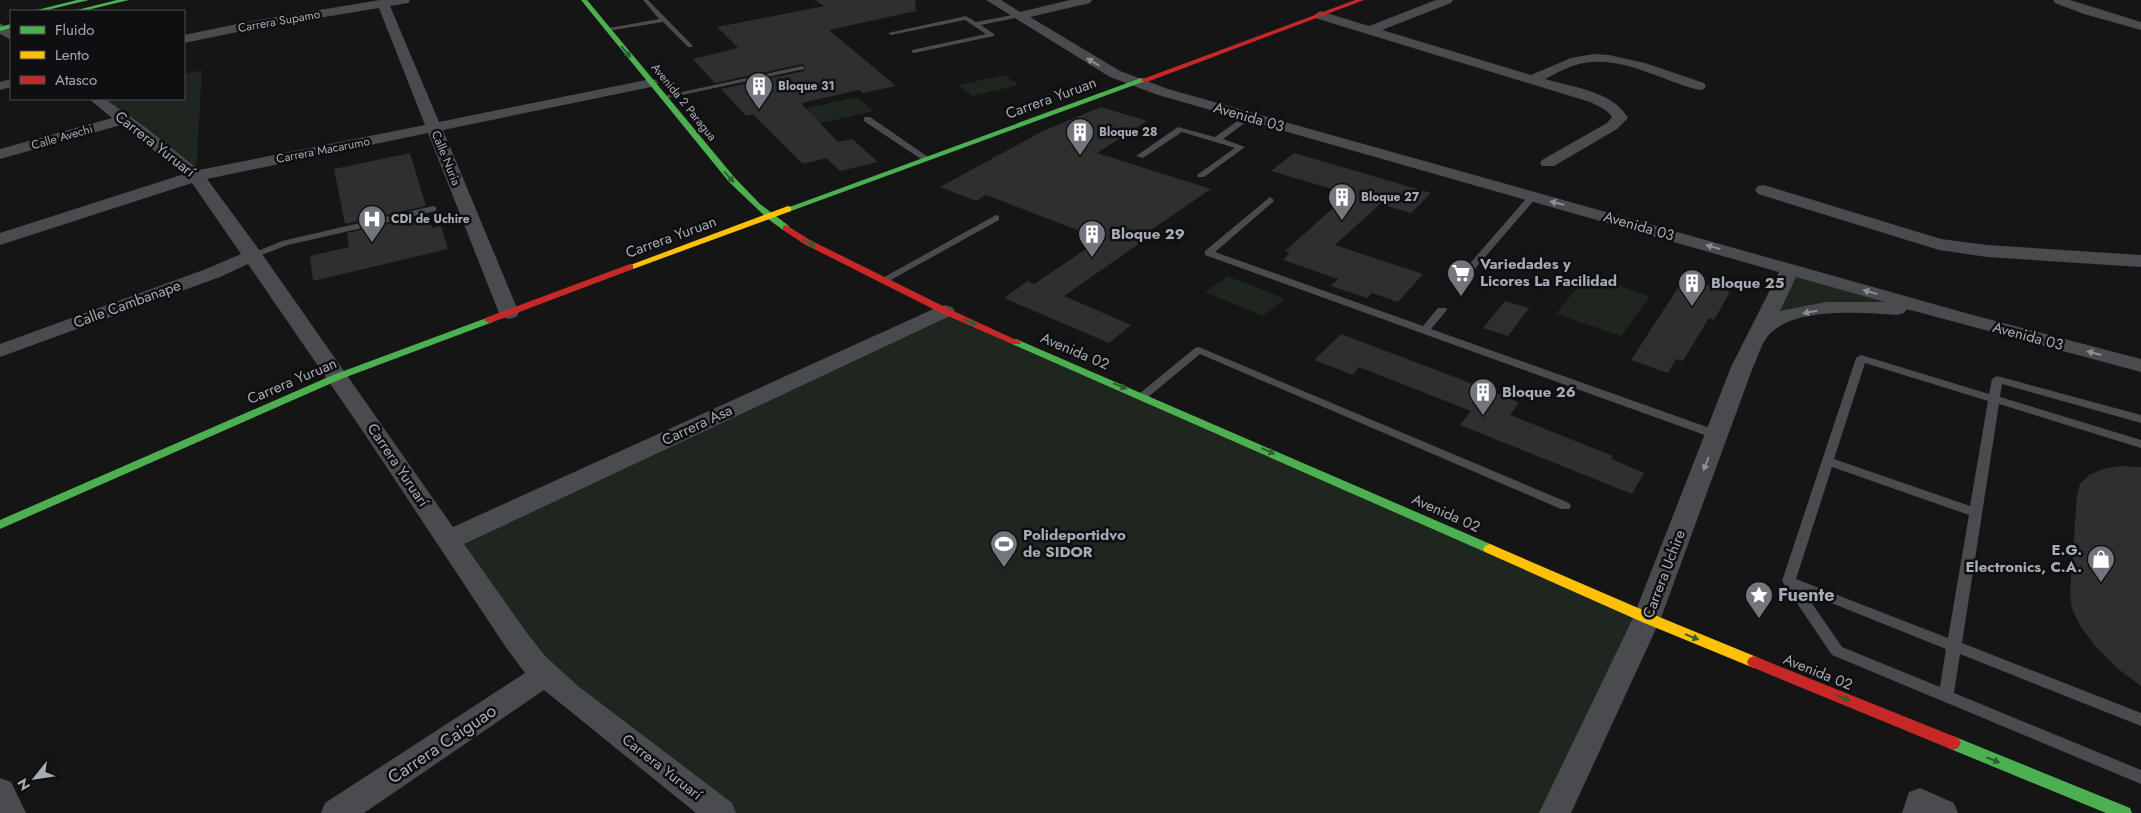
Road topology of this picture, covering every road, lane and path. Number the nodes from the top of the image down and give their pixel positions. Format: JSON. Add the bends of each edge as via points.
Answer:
{"nodes":[{"id":1,"x":86,"y":0,"type":"edge"},
{"id":2,"x":126,"y":0,"type":"edge"},
{"id":3,"x":404,"y":0,"type":"edge"},
{"id":4,"x":584,"y":0,"type":"edge"},
{"id":5,"x":992,"y":0,"type":"edge"},
{"id":6,"x":1086,"y":0,"type":"edge"},
{"id":7,"x":1361,"y":0,"type":"edge"},
{"id":8,"x":1447,"y":0,"type":"edge"},
{"id":9,"x":2059,"y":0,"type":"edge"},
{"id":10,"x":645,"y":1,"type":"edge"},
{"id":11,"x":383,"y":3,"type":"junction"},
{"id":12,"x":41,"y":10,"type":"edge"},
{"id":13,"x":81,"y":10,"type":"edge"},
{"id":14,"x":1320,"y":15,"type":"junction"},
{"id":15,"x":1018,"y":16,"type":"junction"},
{"id":16,"x":664,"y":20,"type":"junction"},
{"id":17,"x":975,"y":24,"type":"junction"},
{"id":18,"x":2141,"y":26,"type":"edge"},
{"id":19,"x":609,"y":30,"type":"junction"},
{"id":20,"x":1370,"y":30,"type":"junction"},
{"id":21,"x":890,"y":33,"type":"dead end"},
{"id":22,"x":185,"y":39,"type":"edge"},
{"id":23,"x":690,"y":46,"type":"dead end"},
{"id":24,"x":914,"y":51,"type":"dead end"},
{"id":25,"x":802,"y":68,"type":"dead end"},
{"id":26,"x":1531,"y":80,"type":"junction"},
{"id":27,"x":651,"y":83,"type":"junction"},
{"id":28,"x":1137,"y":83,"type":"junction"},
{"id":29,"x":1699,"y":86,"type":"dead end"},
{"id":30,"x":663,"y":97,"type":"junction"},
{"id":31,"x":97,"y":100,"type":"edge"},
{"id":32,"x":1249,"y":117,"type":"junction"},
{"id":33,"x":124,"y":119,"type":"junction"},
{"id":34,"x":866,"y":119,"type":"dead end"},
{"id":35,"x":434,"y":128,"type":"junction"},
{"id":36,"x":1216,"y":140,"type":"junction"},
{"id":37,"x":0,"y":154,"type":"edge"},
{"id":38,"x":1140,"y":156,"type":"dead end"},
{"id":39,"x":927,"y":159,"type":"junction"},
{"id":40,"x":1548,"y":163,"type":"dead end"},
{"id":41,"x":1201,"y":175,"type":"dead end"},
{"id":42,"x":196,"y":176,"type":"junction"},
{"id":43,"x":1764,"y":190,"type":"dead end"},
{"id":44,"x":1533,"y":196,"type":"junction"},
{"id":45,"x":1270,"y":200,"type":"dead end"},
{"id":46,"x":433,"y":209,"type":"dead end"},
{"id":47,"x":768,"y":216,"type":"junction"},
{"id":48,"x":996,"y":218,"type":"dead end"},
{"id":49,"x":0,"y":239,"type":"edge"},
{"id":50,"x":253,"y":255,"type":"junction"},
{"id":51,"x":2141,"y":262,"type":"edge"},
{"id":52,"x":1790,"y":269,"type":"junction"},
{"id":53,"x":1462,"y":277,"type":"dead end"},
{"id":54,"x":884,"y":280,"type":"junction"},
{"id":55,"x":1442,"y":310,"type":"dead end"},
{"id":56,"x":945,"y":311,"type":"junction"},
{"id":57,"x":508,"y":313,"type":"junction"},
{"id":58,"x":1962,"y":318,"type":"junction"},
{"id":59,"x":1424,"y":331,"type":"junction"},
{"id":60,"x":1761,"y":331,"type":"junction"},
{"id":61,"x":0,"y":351,"type":"edge"},
{"id":62,"x":2141,"y":366,"type":"edge"},
{"id":63,"x":337,"y":377,"type":"junction"},
{"id":64,"x":1143,"y":396,"type":"junction"},
{"id":65,"x":1994,"y":399,"type":"junction"},
{"id":66,"x":2141,"y":419,"type":"edge"},
{"id":67,"x":1717,"y":435,"type":"junction"},
{"id":68,"x":2141,"y":444,"type":"edge"},
{"id":69,"x":1828,"y":461,"type":"junction"},
{"id":70,"x":1565,"y":506,"type":"dead end"},
{"id":71,"x":1976,"y":513,"type":"junction"},
{"id":72,"x":0,"y":524,"type":"edge"},
{"id":73,"x":449,"y":540,"type":"junction"},
{"id":74,"x":1789,"y":581,"type":"junction"},
{"id":75,"x":1647,"y":618,"type":"junction"},
{"id":76,"x":1954,"y":646,"type":"junction"},
{"id":77,"x":546,"y":674,"type":"junction"},
{"id":78,"x":1946,"y":696,"type":"junction"},
{"id":79,"x":2141,"y":720,"type":"edge"},
{"id":80,"x":2141,"y":777,"type":"edge"},
{"id":81,"x":0,"y":792,"type":"edge"},
{"id":82,"x":10,"y":813,"type":"edge"},
{"id":83,"x":337,"y":813,"type":"edge"},
{"id":84,"x":720,"y":813,"type":"edge"},
{"id":85,"x":1555,"y":813,"type":"edge"},
{"id":86,"x":1918,"y":813,"type":"edge"},
{"id":87,"x":1942,"y":813,"type":"edge"},
{"id":88,"x":2124,"y":813,"type":"edge"}],
"edges":[{"from":1,"to":12,"type":"street"},
{"from":2,"to":13,"type":"street"},
{"from":3,"to":11,"type":"street","name":"Carrera Supamo"},
{"from":4,"to":19,"type":"street","name":"Avenida 2 Paragua"},
{"from":5,"to":15,"type":"street","name":"Avenida 03"},
{"from":6,"to":15,"type":"street"},
{"from":7,"to":14,"type":"street","name":"Carrera Yuruan"},
{"from":8,"to":20,"type":"street"},
{"from":9,"to":18,"type":"street"},
{"from":10,"to":16,"type":"lane"},
{"from":11,"to":22,"type":"street","name":"Carrera Supamo"},
{"from":11,"to":35,"type":"street","name":"Calle Nuria"},
{"from":14,"to":20,"type":"street"},
{"from":14,"to":28,"type":"street","name":"Carrera Yuruan"},
{"from":15,"to":17,"type":"lane"},
{"from":28,"to":15,"type":"street","name":"Avenida 03","one_way":true,"via":[[1098,65]]},
{"from":16,"to":19,"type":"lane"},
{"from":16,"to":23,"type":"lane"},
{"from":17,"to":21,"type":"lane","via":[[966,18]]},
{"from":17,"to":24,"type":"lane","via":[[992,35]]},
{"from":19,"to":27,"type":"street","name":"Avenida 2 Paragua","one_way":true},
{"from":20,"to":26,"type":"street"},
{"from":25,"to":30,"type":"lane"},
{"from":26,"to":29,"type":"street","via":[[1578,60],[1595,58]]},
{"from":26,"to":40,"type":"street","via":[[1604,103],[1616,110],[1620,118],[1612,126]]},
{"from":27,"to":30,"type":"street","name":"Avenida 2 Paragua"},
{"from":27,"to":35,"type":"street","name":"Carrera Macarumo"},
{"from":28,"to":32,"type":"street","name":"Avenida 03"},
{"from":28,"to":39,"type":"street","name":"Carrera Yuruan"},
{"from":30,"to":47,"type":"street","name":"Avenida 2 Paragua","one_way":true,"via":[[723,170]]},
{"from":31,"to":33,"type":"street","name":"Carrera Yuruarí"},
{"from":32,"to":36,"type":"lane"},
{"from":32,"to":44,"type":"street","name":"Avenida 03"},
{"from":33,"to":37,"type":"street","name":"Calle Avechi"},
{"from":33,"to":42,"type":"street","name":"Carrera Yuruarí"},
{"from":34,"to":39,"type":"lane"},
{"from":35,"to":42,"type":"street","name":"Carrera Macarumo"},
{"from":35,"to":57,"type":"street","name":"Calle Nuria"},
{"from":36,"to":38,"type":"lane","via":[[1180,129]]},
{"from":36,"to":41,"type":"lane","via":[[1240,147]]},
{"from":39,"to":47,"type":"street","name":"Carrera Yuruan"},
{"from":42,"to":49,"type":"street","name":"Carrera Macarumo"},
{"from":42,"to":50,"type":"street","name":"Carrera Yuruarí"},
{"from":43,"to":51,"type":"street","via":[[1939,244],[1987,251]]},
{"from":52,"to":44,"type":"street","name":"Avenida 03","one_way":true},
{"from":44,"to":53,"type":"lane"},
{"from":45,"to":59,"type":"lane","via":[[1208,253]]},
{"from":46,"to":50,"type":"lane","via":[[285,243]]},
{"from":47,"to":54,"type":"street","name":"Avenida 02","one_way":true,"via":[[807,242]]},
{"from":47,"to":57,"type":"street","name":"Carrera Yuruan"},
{"from":48,"to":54,"type":"lane"},
{"from":50,"to":61,"type":"street","name":"Calle Cambanape"},
{"from":50,"to":63,"type":"street","name":"Carrera Yuruarí"},
{"from":58,"to":52,"type":"street","name":"Avenida 03","one_way":true},
{"from":52,"to":60,"type":"street","name":"Carrera Uchire"},
{"from":54,"to":56,"type":"street","name":"Avenida 02"},
{"from":55,"to":59,"type":"lane"},
{"from":56,"to":64,"type":"street","name":"Avenida 02","one_way":true},
{"from":56,"to":73,"type":"street","name":"Carrera Asa"},
{"from":57,"to":63,"type":"street","name":"Carrera Yuruan"},
{"from":58,"to":60,"type":"street","one_way":true,"via":[[1898,309],[1824,309],[1795,314],[1775,321]]},
{"from":62,"to":58,"type":"street","name":"Avenida 03","one_way":true},
{"from":59,"to":67,"type":"lane"},
{"from":60,"to":67,"type":"street","name":"Carrera Uchire","via":[[1742,368]]},
{"from":63,"to":72,"type":"street","name":"Carrera Yuruan"},
{"from":63,"to":73,"type":"street","name":"Carrera Yuruarí"},
{"from":64,"to":70,"type":"lane","via":[[1199,350]]},
{"from":64,"to":75,"type":"street","name":"Avenida 02","one_way":true},
{"from":65,"to":66,"type":"lane","via":[[1997,379]]},
{"from":65,"to":68,"type":"lane"},
{"from":65,"to":69,"type":"lane","via":[[1861,358]]},
{"from":65,"to":71,"type":"lane"},
{"from":67,"to":75,"type":"street","name":"Carrera Uchire","one_way":true},
{"from":69,"to":71,"type":"lane"},
{"from":69,"to":74,"type":"lane"},
{"from":71,"to":76,"type":"lane"},
{"from":73,"to":77,"type":"street","name":"Carrera Yuruarí","via":[[517,641]]},
{"from":74,"to":76,"type":"lane"},
{"from":74,"to":78,"type":"lane","via":[[1837,651]]},
{"from":75,"to":85,"type":"street","name":"Carrera Uchire"},
{"from":75,"to":88,"type":"street","name":"Avenida 02","one_way":true},
{"from":76,"to":78,"type":"lane"},
{"from":76,"to":79,"type":"lane"},
{"from":77,"to":83,"type":"street","name":"Carrera Caiguao"},
{"from":77,"to":84,"type":"street","name":"Carrera Yuruarí"},
{"from":78,"to":80,"type":"lane"},
{"from":81,"to":82,"type":"street"},
{"from":86,"to":87,"type":"street","via":[[1920,802]]}]}
